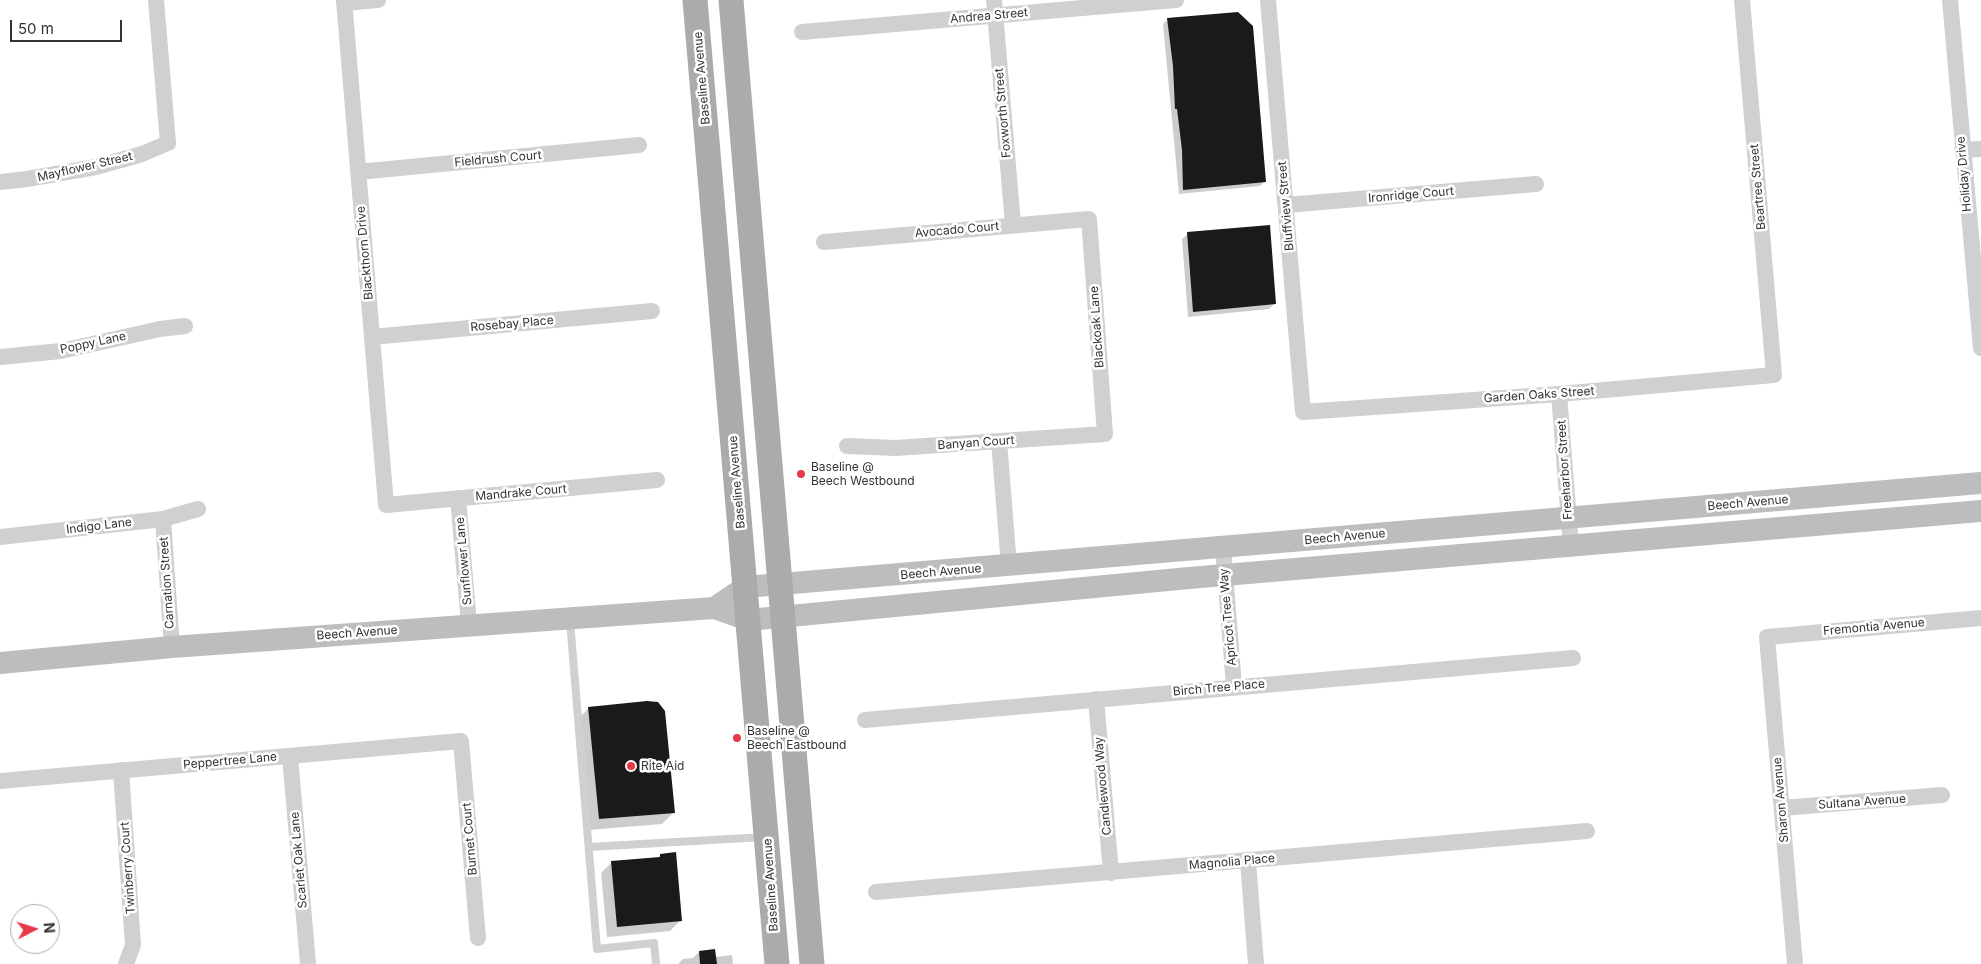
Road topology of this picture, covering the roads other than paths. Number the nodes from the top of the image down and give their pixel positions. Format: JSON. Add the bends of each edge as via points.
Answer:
{"nodes":[{"id":1,"x":156,"y":0,"type":"edge"},
{"id":2,"x":378,"y":0,"type":"edge"},
{"id":3,"x":695,"y":0,"type":"edge"},
{"id":4,"x":731,"y":0,"type":"edge"},
{"id":5,"x":1176,"y":0,"type":"edge"},
{"id":6,"x":1268,"y":0,"type":"edge"},
{"id":7,"x":1742,"y":0,"type":"edge"},
{"id":8,"x":1950,"y":0,"type":"edge"},
{"id":9,"x":344,"y":2,"type":"edge"},
{"id":10,"x":994,"y":8,"type":"edge"},
{"id":11,"x":802,"y":32,"type":"dead end"},
{"id":12,"x":639,"y":146,"type":"dead end"},
{"id":13,"x":1981,"y":149,"type":"edge"},
{"id":14,"x":1962,"y":150,"type":"junction"},
{"id":15,"x":358,"y":172,"type":"junction"},
{"id":16,"x":0,"y":182,"type":"edge"},
{"id":17,"x":1536,"y":184,"type":"dead end"},
{"id":18,"x":1286,"y":205,"type":"junction"},
{"id":19,"x":1089,"y":219,"type":"joint"},
{"id":20,"x":1013,"y":225,"type":"junction"},
{"id":21,"x":824,"y":242,"type":"dead end"},
{"id":22,"x":652,"y":311,"type":"dead end"},
{"id":23,"x":185,"y":326,"type":"dead end"},
{"id":24,"x":372,"y":337,"type":"junction"},
{"id":25,"x":1980,"y":348,"type":"edge"},
{"id":26,"x":0,"y":357,"type":"edge"},
{"id":27,"x":1774,"y":375,"type":"joint"},
{"id":28,"x":1559,"y":394,"type":"junction"},
{"id":29,"x":1303,"y":412,"type":"joint"},
{"id":30,"x":1105,"y":434,"type":"joint"},
{"id":31,"x":999,"y":441,"type":"junction"},
{"id":32,"x":847,"y":446,"type":"dead end"},
{"id":33,"x":657,"y":480,"type":"dead end"},
{"id":34,"x":1981,"y":483,"type":"edge"},
{"id":35,"x":458,"y":498,"type":"junction"},
{"id":36,"x":386,"y":505,"type":"joint"},
{"id":37,"x":198,"y":509,"type":"dead end"},
{"id":38,"x":1981,"y":511,"type":"edge"},
{"id":39,"x":163,"y":519,"type":"junction"},
{"id":40,"x":1569,"y":519,"type":"junction"},
{"id":41,"x":0,"y":537,"type":"edge"},
{"id":42,"x":1571,"y":546,"type":"junction"},
{"id":43,"x":1222,"y":547,"type":"junction"},
{"id":44,"x":1009,"y":566,"type":"junction"},
{"id":45,"x":1225,"y":576,"type":"junction"},
{"id":46,"x":781,"y":585,"type":"junction"},
{"id":47,"x":745,"y":588,"type":"junction"},
{"id":48,"x":714,"y":608,"type":"junction"},
{"id":49,"x":782,"y":615,"type":"junction"},
{"id":50,"x":570,"y":618,"type":"junction"},
{"id":51,"x":1981,"y":618,"type":"edge"},
{"id":52,"x":748,"y":620,"type":"junction"},
{"id":53,"x":469,"y":624,"type":"junction"},
{"id":54,"x":1767,"y":637,"type":"joint"},
{"id":55,"x":172,"y":647,"type":"junction"},
{"id":56,"x":1573,"y":658,"type":"dead end"},
{"id":57,"x":0,"y":663,"type":"edge"},
{"id":58,"x":1234,"y":686,"type":"junction"},
{"id":59,"x":1096,"y":699,"type":"junction"},
{"id":60,"x":865,"y":720,"type":"dead end"},
{"id":61,"x":461,"y":741,"type":"joint"},
{"id":62,"x":290,"y":756,"type":"junction"},
{"id":63,"x":121,"y":770,"type":"junction"},
{"id":64,"x":0,"y":781,"type":"edge"},
{"id":65,"x":1942,"y":796,"type":"dead end"},
{"id":66,"x":1782,"y":808,"type":"junction"},
{"id":67,"x":1587,"y":831,"type":"dead end"},
{"id":68,"x":767,"y":836,"type":"junction"},
{"id":69,"x":589,"y":847,"type":"junction"},
{"id":70,"x":1248,"y":861,"type":"junction"},
{"id":71,"x":1111,"y":872,"type":"junction"},
{"id":72,"x":876,"y":892,"type":"dead end"},
{"id":73,"x":478,"y":938,"type":"dead end"},
{"id":74,"x":126,"y":964,"type":"edge"},
{"id":75,"x":308,"y":964,"type":"edge"},
{"id":76,"x":656,"y":964,"type":"edge"},
{"id":77,"x":777,"y":964,"type":"edge"},
{"id":78,"x":812,"y":964,"type":"edge"},
{"id":79,"x":1256,"y":964,"type":"edge"},
{"id":80,"x":1794,"y":964,"type":"edge"}],
"edges":[{"from":1,"to":16,"type":"street","name":"Mayflower Street","via":[[168,143],[142,154],[96,166]]},
{"from":2,"to":9,"type":"street"},
{"from":3,"to":47,"type":"main road","name":"Baseline Avenue"},
{"from":4,"to":46,"type":"main road"},
{"from":5,"to":10,"type":"street","name":"Andrea Street"},
{"from":6,"to":18,"type":"street","name":"Bluffview Street"},
{"from":7,"to":27,"type":"street","name":"Beartree Street"},
{"from":8,"to":14,"type":"street","name":"Holiday Drive"},
{"from":9,"to":15,"type":"street","name":"Blackthorn Drive"},
{"from":10,"to":11,"type":"street","name":"Andrea Street"},
{"from":10,"to":20,"type":"street","name":"Foxworth Street"},
{"from":12,"to":15,"type":"street","name":"Fieldrush Court"},
{"from":13,"to":14,"type":"street"},
{"from":14,"to":25,"type":"street","name":"Holiday Drive"},
{"from":15,"to":24,"type":"street","name":"Blackthorn Drive"},
{"from":17,"to":18,"type":"street","name":"Ironridge Court"},
{"from":18,"to":29,"type":"street","name":"Bluffview Street"},
{"from":19,"to":20,"type":"street","name":"Avocado Court"},
{"from":19,"to":30,"type":"street","name":"Blackoak Lane"},
{"from":20,"to":21,"type":"street","name":"Avocado Court"},
{"from":22,"to":24,"type":"street","name":"Rosebay Place"},
{"from":23,"to":26,"type":"street","name":"Poppy Lane","via":[[61,351]]},
{"from":24,"to":36,"type":"street","name":"Blackthorn Drive"},
{"from":27,"to":28,"type":"street","name":"Garden Oaks Street"},
{"from":28,"to":29,"type":"street","name":"Garden Oaks Street"},
{"from":28,"to":40,"type":"street","name":"Freeharbor Street"},
{"from":30,"to":31,"type":"street","name":"Banyan Court"},
{"from":31,"to":32,"type":"street","name":"Banyan Court","via":[[895,448]]},
{"from":31,"to":44,"type":"street"},
{"from":33,"to":35,"type":"street","name":"Mandrake Court"},
{"from":34,"to":40,"type":"main road","name":"Beech Avenue"},
{"from":35,"to":36,"type":"street","name":"Mandrake Court"},
{"from":35,"to":53,"type":"street","name":"Sunflower Lane"},
{"from":37,"to":39,"type":"street","name":"Indigo Lane"},
{"from":38,"to":42,"type":"main road","name":"Beech Avenue"},
{"from":39,"to":41,"type":"street","name":"Indigo Lane"},
{"from":39,"to":55,"type":"street","name":"Carnation Street"},
{"from":40,"to":42,"type":"street","name":"Freeharbor Street"},
{"from":40,"to":43,"type":"main road","name":"Beech Avenue"},
{"from":42,"to":45,"type":"main road","name":"Beech Avenue"},
{"from":43,"to":44,"type":"main road","name":"Beech Avenue"},
{"from":43,"to":45,"type":"street","name":"Apricot Tree Way"},
{"from":44,"to":46,"type":"main road","name":"Beech Avenue"},
{"from":45,"to":49,"type":"main road","name":"Beech Avenue"},
{"from":45,"to":58,"type":"street","name":"Apricot Tree Way"},
{"from":46,"to":47,"type":"main road","name":"Beech Avenue"},
{"from":46,"to":49,"type":"main road"},
{"from":47,"to":48,"type":"main road","name":"Beech Avenue"},
{"from":47,"to":52,"type":"main road","name":"Baseline Avenue"},
{"from":48,"to":50,"type":"main road","name":"Beech Avenue"},
{"from":48,"to":52,"type":"main road","name":"Beech Avenue"},
{"from":49,"to":52,"type":"main road","name":"Beech Avenue"},
{"from":49,"to":78,"type":"main road"},
{"from":50,"to":53,"type":"main road","name":"Beech Avenue"},
{"from":50,"to":69,"type":"lane"},
{"from":51,"to":54,"type":"street","name":"Fremontia Avenue"},
{"from":52,"to":68,"type":"main road","name":"Baseline Avenue"},
{"from":53,"to":55,"type":"main road","name":"Beech Avenue"},
{"from":54,"to":66,"type":"street","name":"Sharon Avenue"},
{"from":55,"to":57,"type":"main road","name":"Beech Avenue"},
{"from":56,"to":58,"type":"street","name":"Birch Tree Place"},
{"from":58,"to":59,"type":"street","name":"Birch Tree Place"},
{"from":59,"to":60,"type":"street","name":"Birch Tree Place"},
{"from":59,"to":71,"type":"street","name":"Candlewood Way"},
{"from":61,"to":62,"type":"street","name":"Peppertree Lane"},
{"from":61,"to":73,"type":"street","name":"Burnet Court"},
{"from":62,"to":63,"type":"street","name":"Peppertree Lane"},
{"from":62,"to":75,"type":"street","name":"Scarlet Oak Lane"},
{"from":63,"to":64,"type":"street","name":"Peppertree Lane"},
{"from":63,"to":74,"type":"street","name":"Twinberry Court","via":[[133,945]]},
{"from":65,"to":66,"type":"street","name":"Sultana Avenue"},
{"from":66,"to":80,"type":"street","name":"Sharon Avenue"},
{"from":67,"to":70,"type":"street","name":"Magnolia Place"},
{"from":68,"to":69,"type":"lane"},
{"from":68,"to":77,"type":"main road","name":"Baseline Avenue"},
{"from":69,"to":76,"type":"lane","via":[[597,949],[654,943]]},
{"from":70,"to":71,"type":"street","name":"Magnolia Place"},
{"from":70,"to":79,"type":"street"},
{"from":71,"to":72,"type":"street","name":"Magnolia Place"}]}
